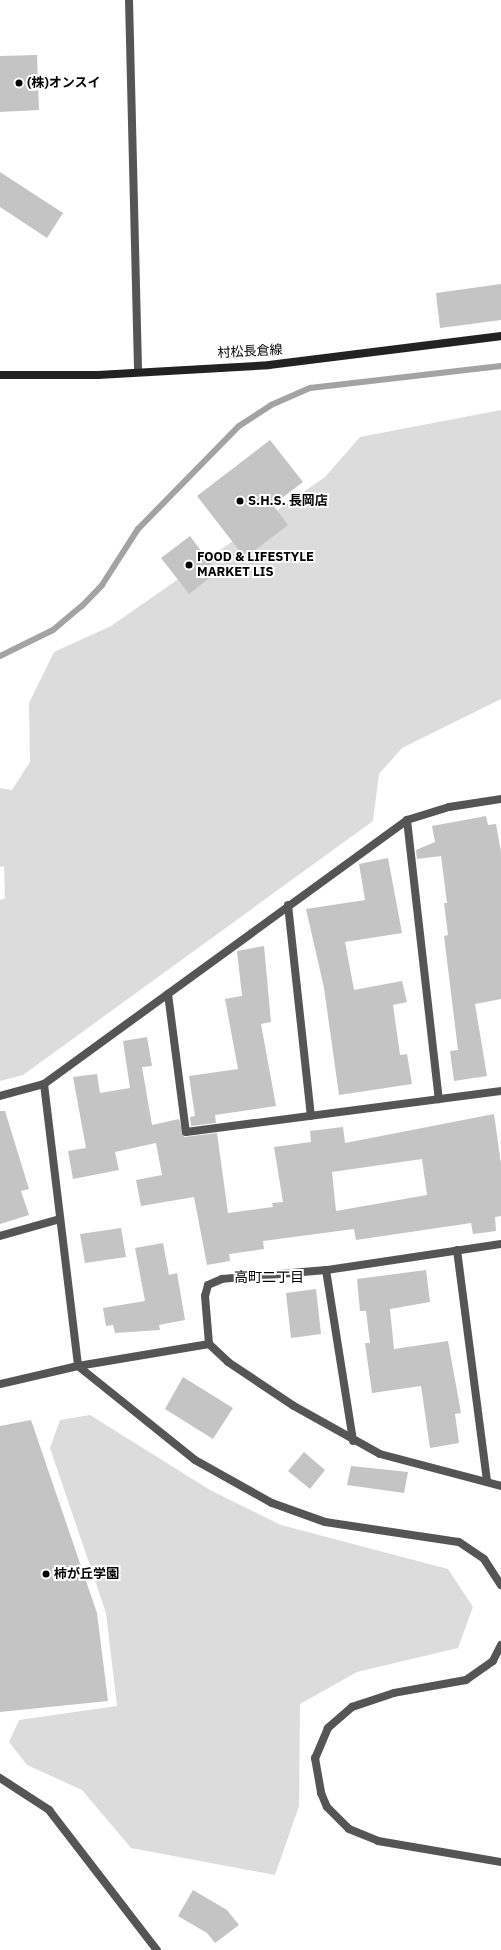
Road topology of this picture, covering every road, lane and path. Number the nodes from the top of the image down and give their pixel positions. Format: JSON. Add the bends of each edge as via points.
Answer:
{"nodes":[{"id":1,"x":129,"y":0,"type":"edge"},
{"id":2,"x":501,"y":336,"type":"edge"},
{"id":3,"x":138,"y":370,"type":"junction"},
{"id":4,"x":0,"y":374,"type":"edge"},
{"id":5,"x":501,"y":799,"type":"edge"},
{"id":6,"x":407,"y":820,"type":"junction"},
{"id":7,"x":288,"y":905,"type":"junction"},
{"id":8,"x":168,"y":994,"type":"junction"},
{"id":9,"x":44,"y":1084,"type":"junction"},
{"id":10,"x":501,"y":1091,"type":"edge"},
{"id":11,"x":0,"y":1096,"type":"edge"},
{"id":12,"x":439,"y":1099,"type":"junction"},
{"id":13,"x":311,"y":1116,"type":"junction"},
{"id":14,"x":60,"y":1219,"type":"junction"},
{"id":15,"x":0,"y":1236,"type":"edge"},
{"id":16,"x":501,"y":1244,"type":"edge"},
{"id":17,"x":457,"y":1250,"type":"junction"},
{"id":18,"x":326,"y":1270,"type":"junction"},
{"id":19,"x":209,"y":1344,"type":"junction"},
{"id":20,"x":78,"y":1366,"type":"junction"},
{"id":21,"x":0,"y":1384,"type":"edge"},
{"id":22,"x":353,"y":1442,"type":"junction"},
{"id":23,"x":487,"y":1481,"type":"junction"},
{"id":24,"x":501,"y":1486,"type":"edge"},
{"id":25,"x":501,"y":1585,"type":"edge"},
{"id":26,"x":501,"y":1645,"type":"edge"},
{"id":27,"x":0,"y":1778,"type":"edge"},
{"id":28,"x":501,"y":1862,"type":"edge"},
{"id":29,"x":157,"y":1950,"type":"edge"}],
"edges":[{"from":1,"to":3,"type":"street"},
{"from":2,"to":3,"type":"main road","name":"村松長倉線","via":[[269,365]]},
{"from":3,"to":4,"type":"main road","name":"村松長倉線","via":[[98,375]]},
{"from":5,"to":6,"type":"street","via":[[449,807]]},
{"from":6,"to":7,"type":"street"},
{"from":6,"to":12,"type":"street"},
{"from":7,"to":8,"type":"street"},
{"from":7,"to":13,"type":"street"},
{"from":8,"to":9,"type":"street"},
{"from":8,"to":13,"type":"street","via":[[186,1132]]},
{"from":9,"to":11,"type":"street"},
{"from":9,"to":14,"type":"street"},
{"from":10,"to":12,"type":"street"},
{"from":12,"to":13,"type":"street"},
{"from":14,"to":15,"type":"street"},
{"from":14,"to":20,"type":"street"},
{"from":16,"to":17,"type":"street"},
{"from":17,"to":18,"type":"street"},
{"from":17,"to":23,"type":"street"},
{"from":18,"to":19,"type":"street","via":[[222,1279],[208,1285],[205,1296]]},
{"from":18,"to":22,"type":"street"},
{"from":19,"to":20,"type":"street"},
{"from":19,"to":22,"type":"street","via":[[228,1362]]},
{"from":20,"to":21,"type":"street"},
{"from":20,"to":25,"type":"street","via":[[194,1460],[272,1503],[325,1522],[459,1542],[484,1559]]},
{"from":22,"to":23,"type":"street","via":[[380,1454]]},
{"from":23,"to":24,"type":"street"},
{"from":26,"to":28,"type":"street","via":[[493,1661],[466,1680],[375,1698],[352,1707],[328,1728],[315,1758],[321,1793],[334,1815],[348,1829],[408,1848]]},
{"from":27,"to":29,"type":"street","via":[[49,1810]]}]}
